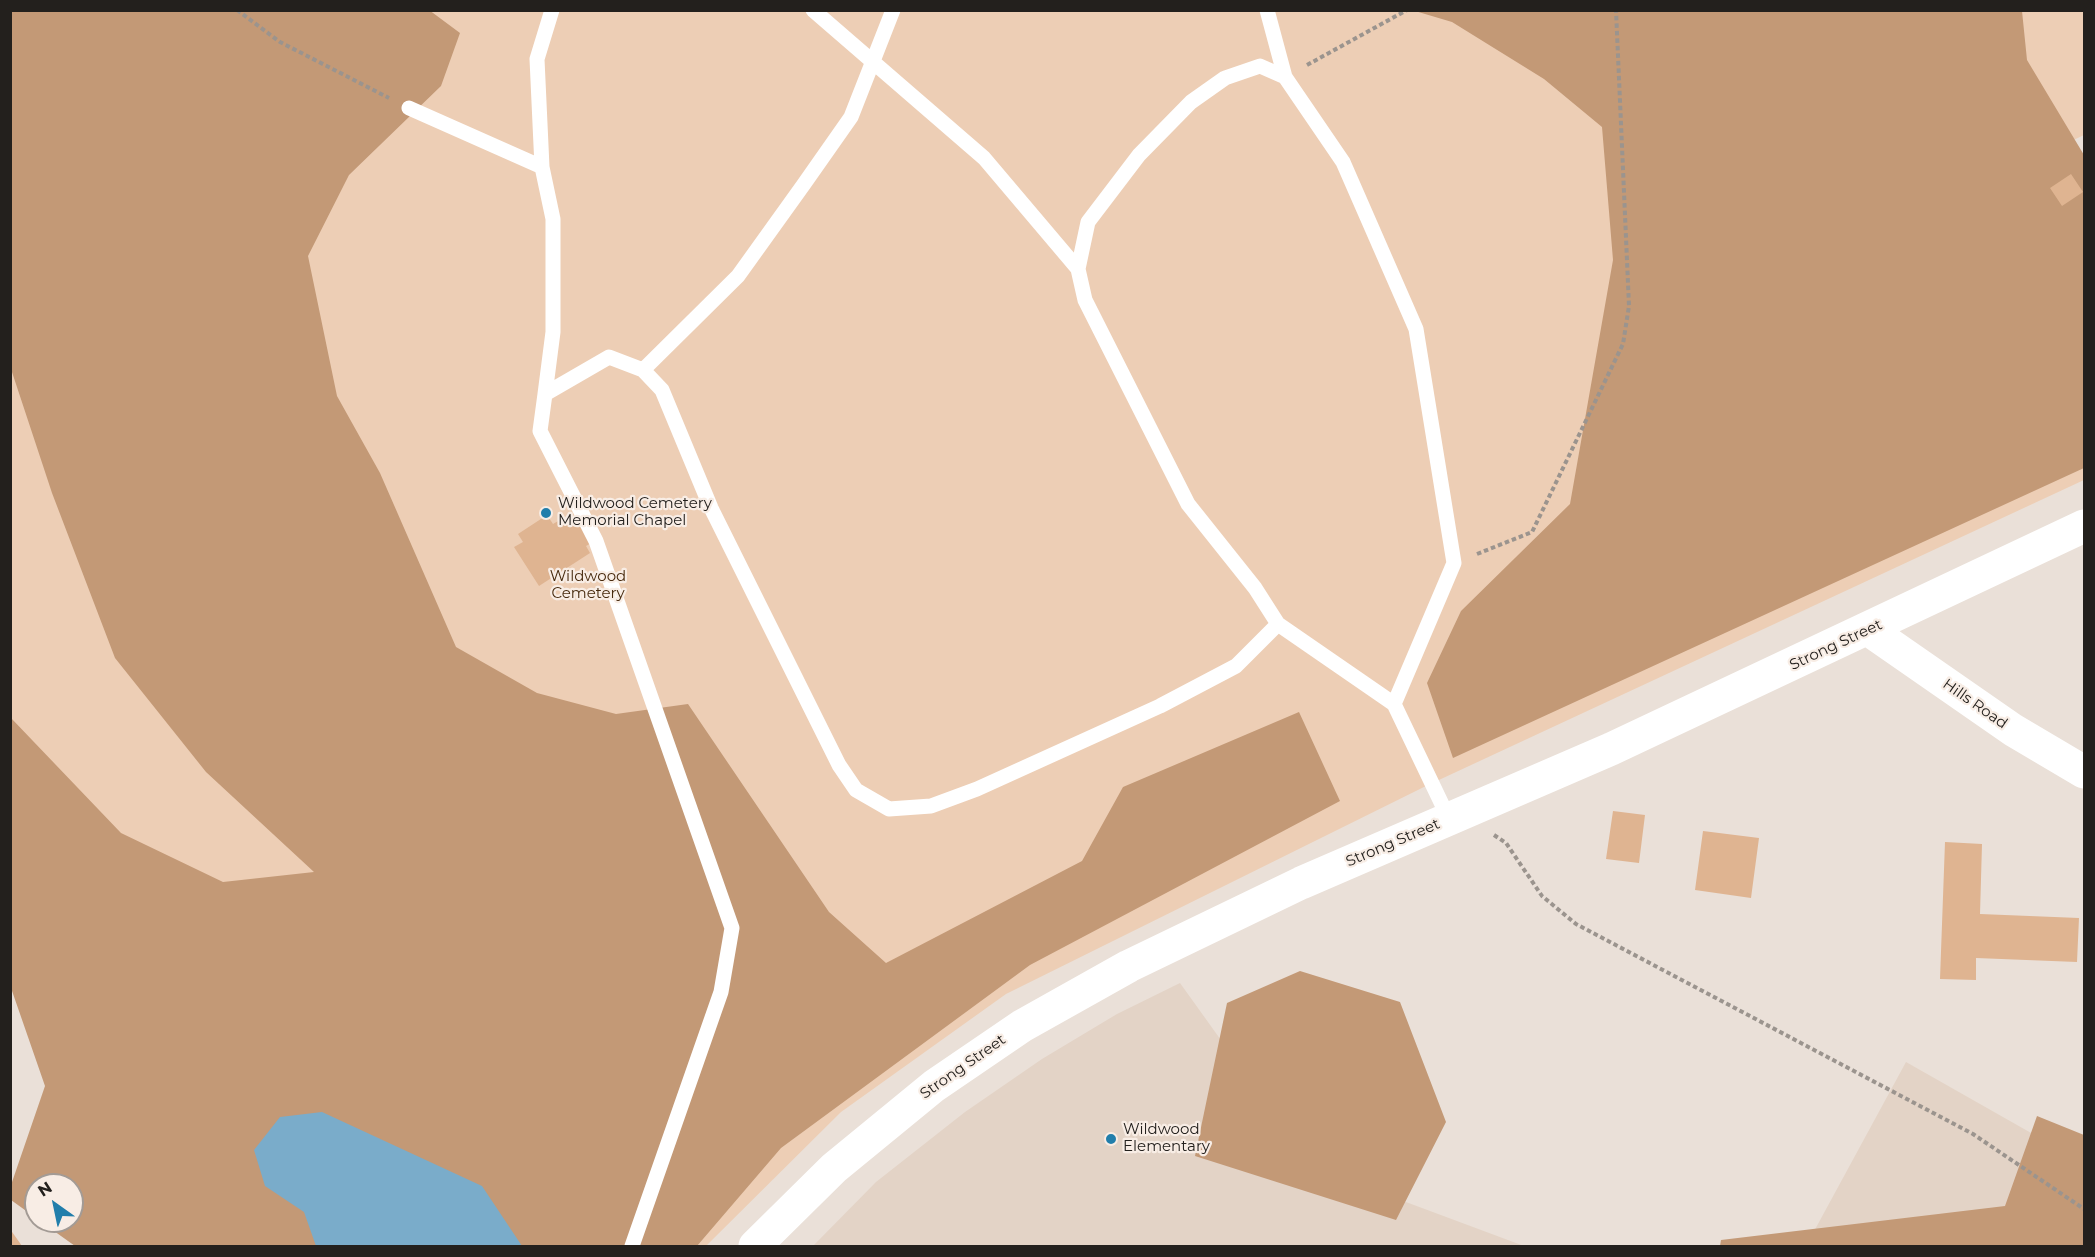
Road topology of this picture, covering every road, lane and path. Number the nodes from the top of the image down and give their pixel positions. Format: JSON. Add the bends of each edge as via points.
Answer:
{"nodes":[{"id":1,"x":237,"y":10,"type":"edge"},
{"id":2,"x":552,"y":10,"type":"edge"},
{"id":3,"x":813,"y":10,"type":"edge"},
{"id":4,"x":893,"y":10,"type":"edge"},
{"id":5,"x":1266,"y":10,"type":"edge"},
{"id":6,"x":1407,"y":10,"type":"edge"},
{"id":7,"x":1616,"y":10,"type":"edge"},
{"id":8,"x":873,"y":63,"type":"junction"},
{"id":9,"x":1285,"y":77,"type":"junction"},
{"id":10,"x":409,"y":108,"type":"joint"},
{"id":11,"x":542,"y":167,"type":"junction"},
{"id":12,"x":1078,"y":269,"type":"junction"},
{"id":13,"x":643,"y":370,"type":"junction"},
{"id":14,"x":545,"y":394,"type":"junction"},
{"id":15,"x":2085,"y":526,"type":"edge"},
{"id":16,"x":1454,"y":563,"type":"junction"},
{"id":17,"x":1278,"y":624,"type":"junction"},
{"id":18,"x":1869,"y":630,"type":"junction"},
{"id":19,"x":1394,"y":704,"type":"junction"},
{"id":20,"x":2085,"y":772,"type":"edge"},
{"id":21,"x":1449,"y":819,"type":"junction"},
{"id":22,"x":1488,"y":832,"type":"dead end"},
{"id":23,"x":2085,"y":1209,"type":"edge"},
{"id":24,"x":632,"y":1246,"type":"edge"},
{"id":25,"x":755,"y":1246,"type":"edge"}],
"edges":[{"from":1,"to":10,"type":"path","via":[[280,42]]},
{"from":2,"to":11,"type":"lane","via":[[537,59]]},
{"from":3,"to":8,"type":"lane"},
{"from":4,"to":8,"type":"lane"},
{"from":5,"to":9,"type":"lane"},
{"from":6,"to":9,"type":"path"},
{"from":7,"to":16,"type":"path","via":[[1629,306],[1623,344],[1532,532]]},
{"from":8,"to":12,"type":"lane","via":[[984,158]]},
{"from":8,"to":13,"type":"lane","via":[[851,117],[738,276]]},
{"from":9,"to":12,"type":"lane","via":[[1260,66],[1225,78],[1191,102],[1139,155],[1088,222]]},
{"from":9,"to":16,"type":"lane","via":[[1343,162],[1416,329]]},
{"from":10,"to":11,"type":"lane"},
{"from":11,"to":14,"type":"lane","via":[[553,219],[553,332]]},
{"from":12,"to":17,"type":"lane","via":[[1085,300],[1188,504],[1255,588]]},
{"from":13,"to":14,"type":"lane","via":[[609,357]]},
{"from":13,"to":17,"type":"lane","via":[[662,390],[711,508],[839,765],[856,790],[889,809],[931,806],[977,789],[1160,706],[1236,666]]},
{"from":14,"to":24,"type":"lane","via":[[540,431],[596,542],[732,928],[721,992]]},
{"from":15,"to":18,"type":"main road","name":"Strong Street"},
{"from":16,"to":19,"type":"lane"},
{"from":17,"to":19,"type":"lane"},
{"from":18,"to":20,"type":"main road","name":"Hills Road","via":[[2013,730]]},
{"from":18,"to":21,"type":"main road","name":"Strong Street"},
{"from":19,"to":21,"type":"lane"},
{"from":21,"to":25,"type":"main road","name":"Strong Street","via":[[1233,914],[1022,1026],[934,1086],[863,1142]]},
{"from":22,"to":23,"type":"path","via":[[1506,843],[1542,896],[1576,924],[1973,1134]]}]}
